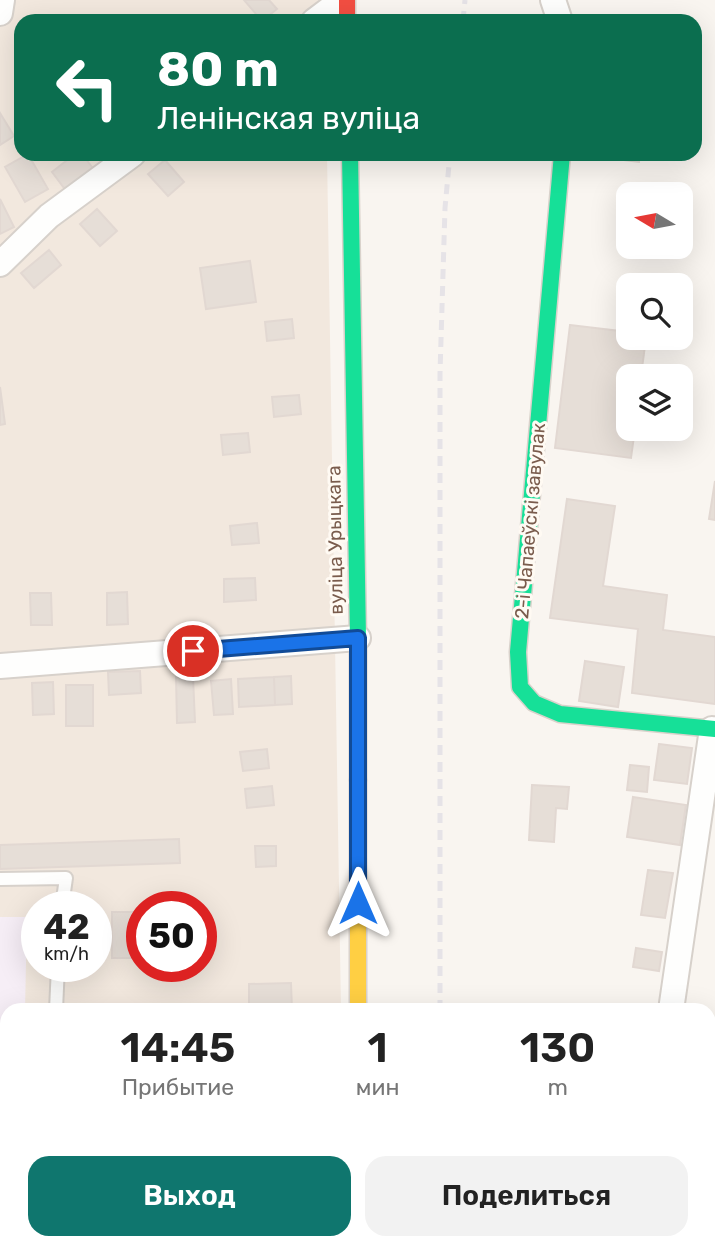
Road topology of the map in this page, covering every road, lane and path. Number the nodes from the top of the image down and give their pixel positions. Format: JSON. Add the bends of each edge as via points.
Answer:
{"nodes":[{"id":1,"x":2,"y":0,"type":"edge"},
{"id":2,"x":345,"y":0,"type":"edge"},
{"id":3,"x":0,"y":13,"type":"edge"},
{"id":4,"x":324,"y":14,"type":"edge"},
{"id":5,"x":124,"y":161,"type":"edge"},
{"id":6,"x":350,"y":161,"type":"edge"},
{"id":7,"x":561,"y":161,"type":"edge"},
{"id":8,"x":0,"y":264,"type":"edge"},
{"id":9,"x":358,"y":638,"type":"junction"},
{"id":10,"x":0,"y":666,"type":"edge"},
{"id":11,"x":714,"y":729,"type":"edge"},
{"id":12,"x":0,"y":879,"type":"edge"},
{"id":13,"x":64,"y":891,"type":"edge"},
{"id":14,"x":57,"y":982,"type":"edge"},
{"id":15,"x":56,"y":1003,"type":"edge"},
{"id":16,"x":358,"y":1003,"type":"edge"},
{"id":17,"x":672,"y":1003,"type":"edge"}],
"edges":[{"from":1,"to":3,"type":"street"},
{"from":2,"to":4,"type":"street"},
{"from":5,"to":8,"type":"street","via":[[49,216]]},
{"from":6,"to":9,"type":"main road","name":"вуліца Урыцкага"},
{"from":7,"to":11,"type":"main road","name":"2-і Чапаеўскі завулак","via":[[518,653],[520,687],[534,703],[560,714]]},
{"from":9,"to":10,"type":"street"},
{"from":9,"to":16,"type":"main road","name":"вуліца Урыцкага"},
{"from":11,"to":17,"type":"street","name":"2-і Чапаеўскі завулак"},
{"from":12,"to":13,"type":"lane","via":[[66,878]]},
{"from":14,"to":15,"type":"lane"}]}
